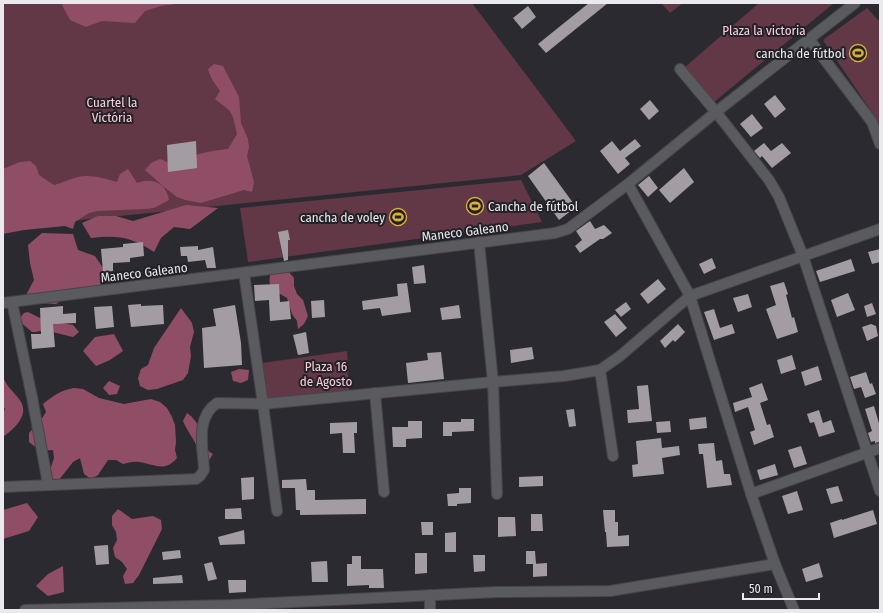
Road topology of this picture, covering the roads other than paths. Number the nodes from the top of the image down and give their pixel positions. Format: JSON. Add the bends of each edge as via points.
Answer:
{"nodes":[{"id":1,"x":855,"y":3,"type":"edge"},
{"id":2,"x":810,"y":39,"type":"junction"},
{"id":3,"x":680,"y":69,"type":"dead end"},
{"id":4,"x":716,"y":112,"type":"junction"},
{"id":5,"x":880,"y":144,"type":"edge"},
{"id":6,"x":628,"y":184,"type":"junction"},
{"id":7,"x":880,"y":229,"type":"edge"},
{"id":8,"x":479,"y":242,"type":"junction"},
{"id":9,"x":804,"y":256,"type":"junction"},
{"id":10,"x":244,"y":273,"type":"junction"},
{"id":11,"x":690,"y":296,"type":"junction"},
{"id":12,"x":7,"y":302,"type":"edge"},
{"id":13,"x":600,"y":370,"type":"junction"},
{"id":14,"x":493,"y":382,"type":"junction"},
{"id":15,"x":375,"y":393,"type":"junction"},
{"id":16,"x":263,"y":404,"type":"junction"},
{"id":17,"x":880,"y":448,"type":"edge"},
{"id":18,"x":867,"y":453,"type":"junction"},
{"id":19,"x":613,"y":456,"type":"dead end"},
{"id":20,"x":48,"y":484,"type":"junction"},
{"id":21,"x":3,"y":486,"type":"edge"},
{"id":22,"x":880,"y":491,"type":"edge"},
{"id":23,"x":384,"y":492,"type":"dead end"},
{"id":24,"x":497,"y":494,"type":"dead end"},
{"id":25,"x":751,"y":494,"type":"junction"},
{"id":26,"x":277,"y":510,"type":"dead end"},
{"id":27,"x":775,"y":564,"type":"junction"},
{"id":28,"x":430,"y":595,"type":"junction"},
{"id":29,"x":25,"y":610,"type":"edge"},
{"id":30,"x":430,"y":610,"type":"edge"},
{"id":31,"x":794,"y":610,"type":"edge"}],
"edges":[{"from":1,"to":2,"type":"street","name":"Maneco Galeano"},
{"from":2,"to":4,"type":"street","name":"Maneco Galeano"},
{"from":2,"to":5,"type":"street","via":[[872,122]]},
{"from":3,"to":4,"type":"street"},
{"from":4,"to":6,"type":"street","name":"Maneco Galeano"},
{"from":4,"to":9,"type":"street","via":[[769,180]]},
{"from":6,"to":8,"type":"street","name":"Maneco Galeano","via":[[568,229],[555,233]]},
{"from":6,"to":11,"type":"street"},
{"from":7,"to":9,"type":"street"},
{"from":8,"to":10,"type":"street","name":"Maneco Galeano"},
{"from":8,"to":14,"type":"street"},
{"from":9,"to":11,"type":"street"},
{"from":9,"to":18,"type":"street"},
{"from":10,"to":12,"type":"street","name":"Maneco Galeano"},
{"from":10,"to":16,"type":"street"},
{"from":11,"to":13,"type":"street"},
{"from":11,"to":25,"type":"street"},
{"from":12,"to":20,"type":"street","via":[[32,397]]},
{"from":13,"to":14,"type":"street"},
{"from":13,"to":19,"type":"street"},
{"from":14,"to":15,"type":"street"},
{"from":14,"to":24,"type":"street"},
{"from":15,"to":16,"type":"street"},
{"from":15,"to":23,"type":"street"},
{"from":16,"to":20,"type":"street","via":[[217,403],[208,411],[202,424],[204,470],[196,479]]},
{"from":16,"to":26,"type":"street"},
{"from":17,"to":18,"type":"street"},
{"from":18,"to":22,"type":"street"},
{"from":18,"to":25,"type":"street"},
{"from":20,"to":21,"type":"street"},
{"from":25,"to":27,"type":"street"},
{"from":27,"to":28,"type":"street","via":[[610,591]]},
{"from":27,"to":31,"type":"street"},
{"from":28,"to":29,"type":"street","via":[[231,605]]},
{"from":28,"to":30,"type":"street"}]}
